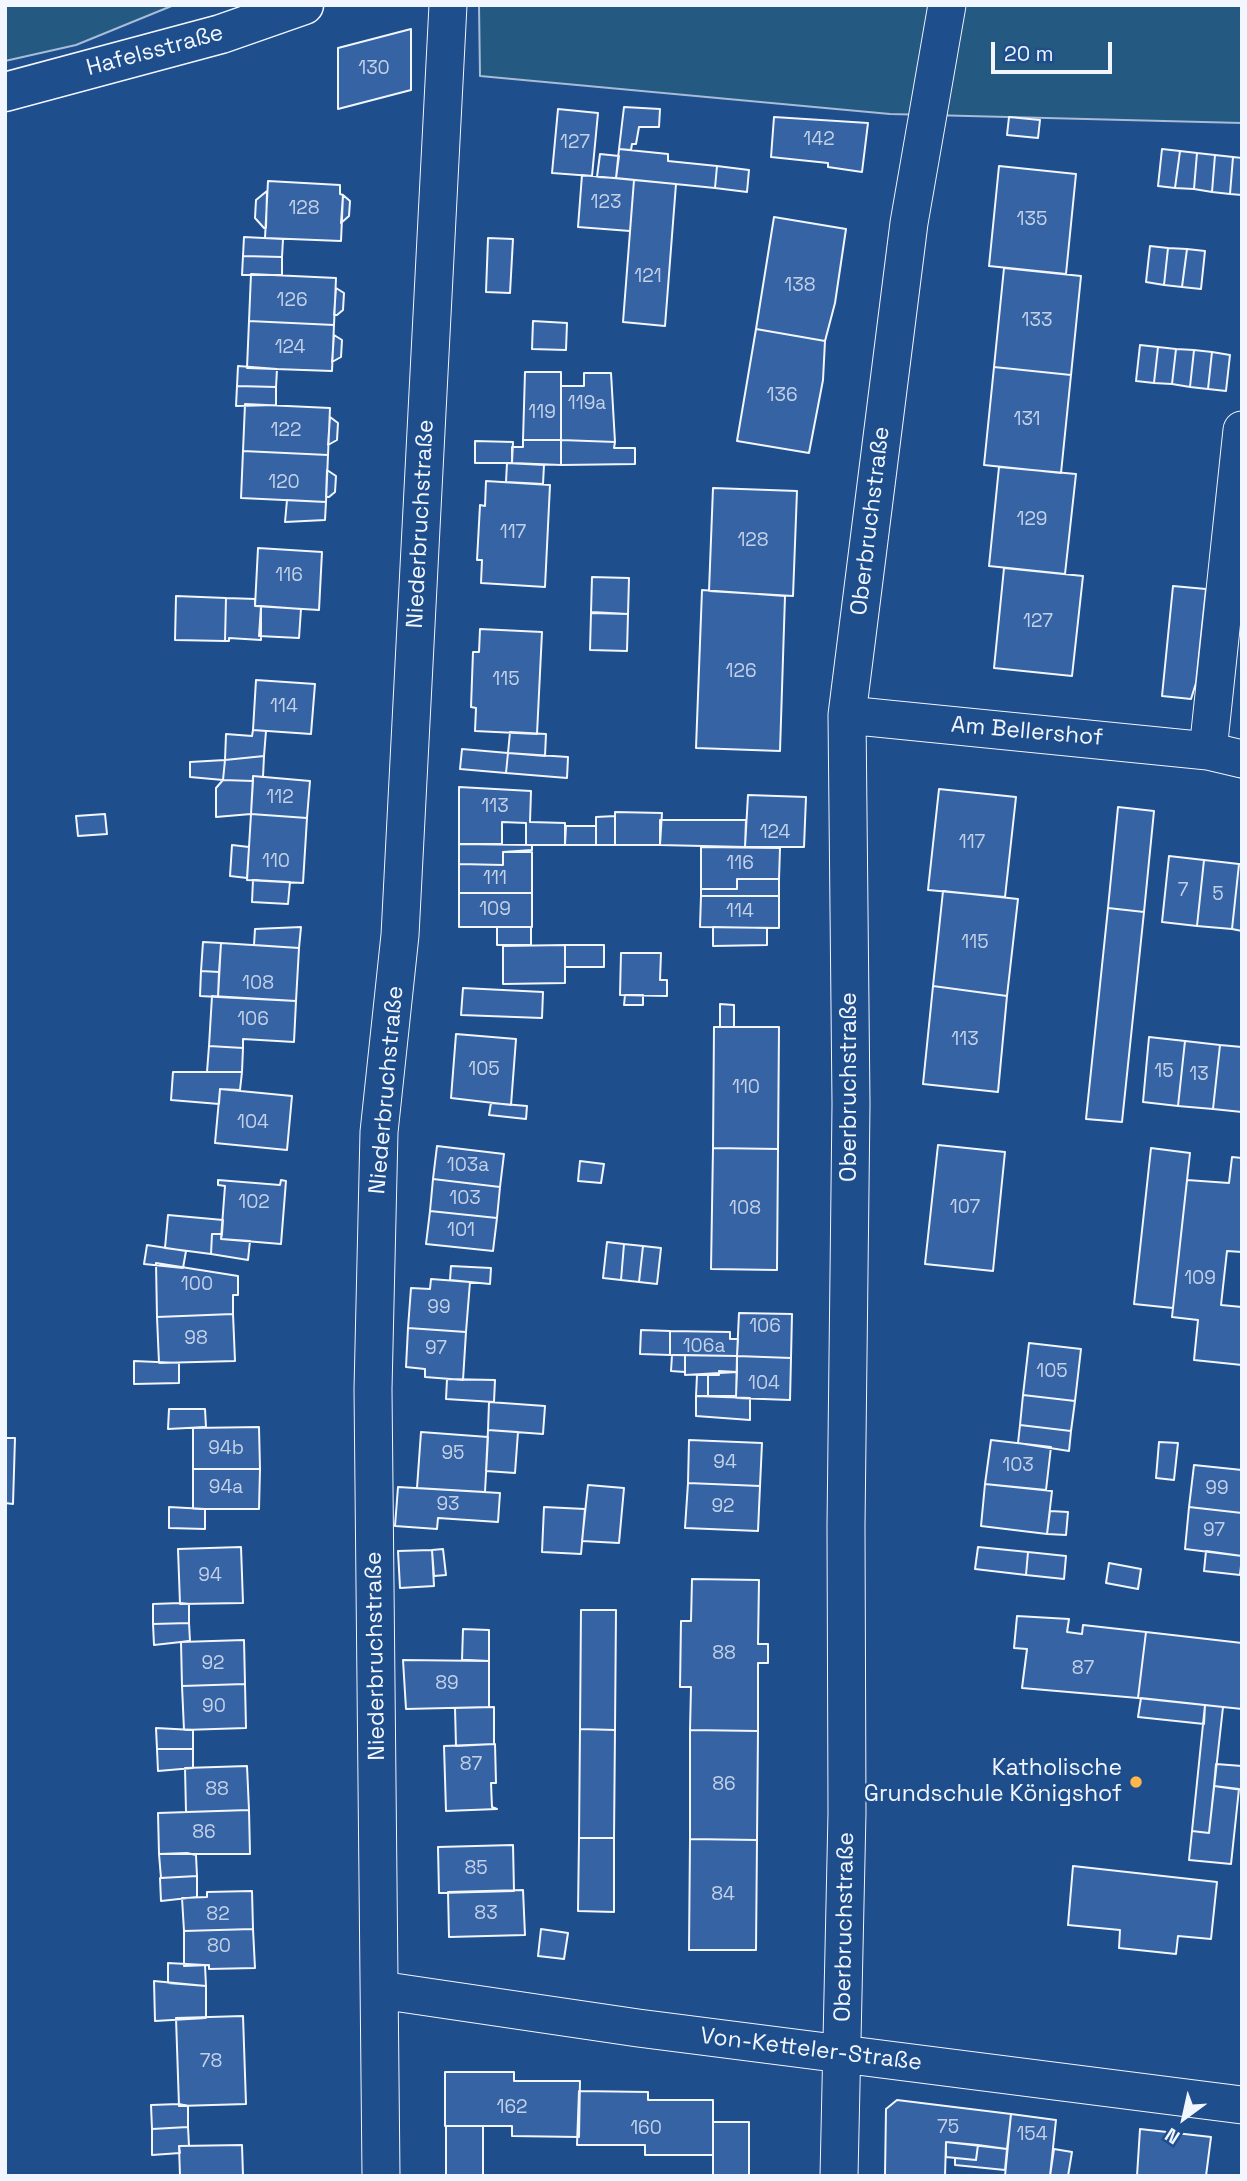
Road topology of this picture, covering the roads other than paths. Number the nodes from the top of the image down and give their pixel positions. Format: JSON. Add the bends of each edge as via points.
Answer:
{"nodes":[{"id":1,"x":304,"y":5,"type":"edge"},
{"id":2,"x":448,"y":5,"type":"edge"},
{"id":3,"x":947,"y":5,"type":"edge"},
{"id":4,"x":5,"y":92,"type":"edge"},
{"id":5,"x":1242,"y":430,"type":"edge"},
{"id":6,"x":847,"y":715,"type":"junction"},
{"id":7,"x":1225,"y":755,"type":"edge"},
{"id":8,"x":380,"y":1990,"type":"junction"},
{"id":9,"x":842,"y":2054,"type":"junction"},
{"id":10,"x":1242,"y":2105,"type":"edge"},
{"id":11,"x":381,"y":2176,"type":"edge"},
{"id":12,"x":839,"y":2176,"type":"edge"}],
"edges":[{"from":1,"to":4,"type":"main road","name":"Hafelsstraße","via":[[221,34]]},
{"from":2,"to":8,"type":"street","name":"Niederbruchstraße","via":[[400,935],[379,1132],[373,1389]]},
{"from":3,"to":6,"type":"street","name":"Oberbruchstraße","via":[[909,223]]},
{"from":5,"to":7,"type":"street","name":"Am Bellershof"},
{"from":6,"to":7,"type":"street","name":"Am Bellershof"},
{"from":6,"to":9,"type":"street","name":"Oberbruchstraße","via":[[851,1104]]},
{"from":8,"to":9,"type":"street","name":"Von-Ketteler-Straße"},
{"from":8,"to":11,"type":"street","name":"Niederbruchstraße"},
{"from":9,"to":10,"type":"street","name":"Von-Ketteler-Straße"},
{"from":9,"to":12,"type":"street","name":"Oberbruchstraße"}]}
